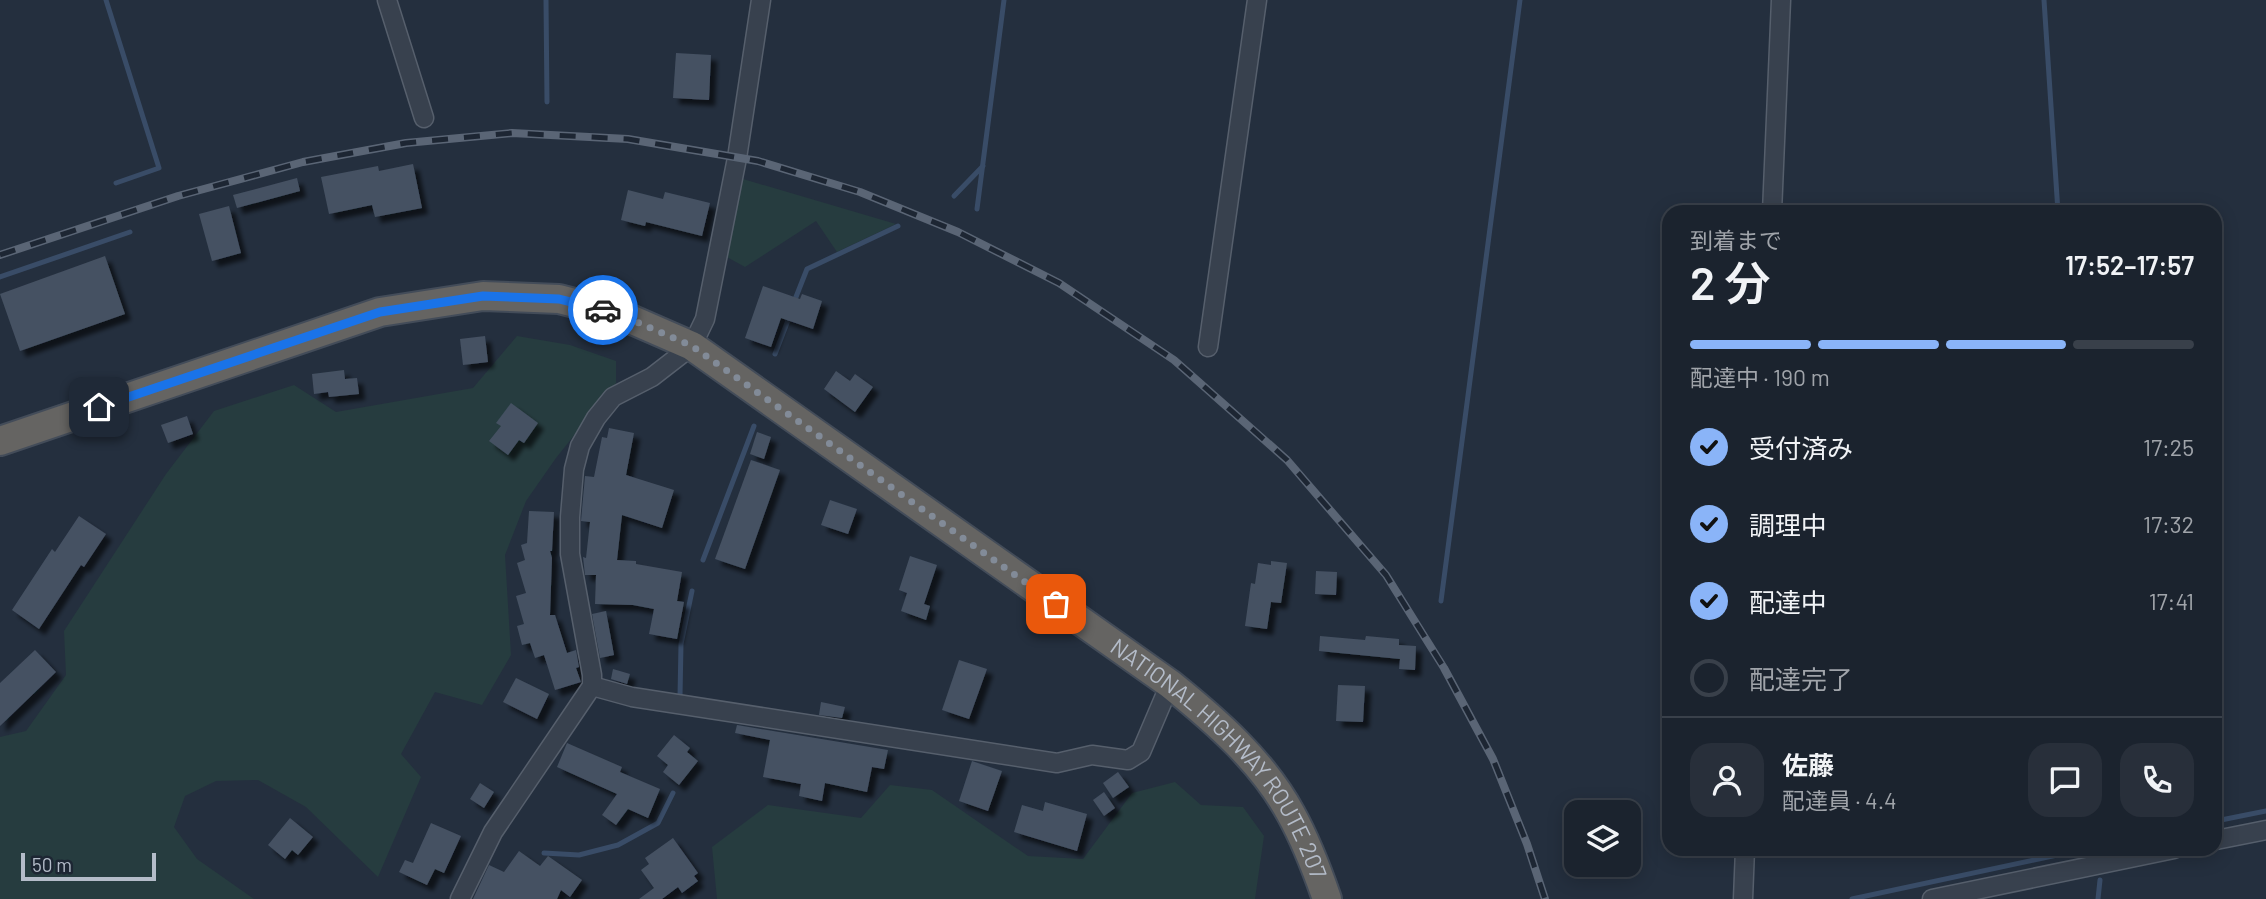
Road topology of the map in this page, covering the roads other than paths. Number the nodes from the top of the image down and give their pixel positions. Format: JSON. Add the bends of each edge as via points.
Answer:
{"nodes":[{"id":1,"x":387,"y":0,"type":"edge"},
{"id":2,"x":761,"y":0,"type":"edge"},
{"id":3,"x":1257,"y":0,"type":"edge"},
{"id":4,"x":1781,"y":0,"type":"edge"},
{"id":5,"x":424,"y":118,"type":"dead end"},
{"id":6,"x":1772,"y":205,"type":"edge"},
{"id":7,"x":692,"y":346,"type":"junction"},
{"id":8,"x":1208,"y":347,"type":"dead end"},
{"id":9,"x":0,"y":441,"type":"edge"},
{"id":10,"x":1170,"y":684,"type":"junction"},
{"id":11,"x":592,"y":686,"type":"junction"},
{"id":12,"x":2266,"y":830,"type":"edge"},
{"id":13,"x":2222,"y":839,"type":"edge"},
{"id":14,"x":1745,"y":856,"type":"edge"},
{"id":15,"x":2140,"y":856,"type":"edge"},
{"id":16,"x":460,"y":899,"type":"edge"},
{"id":17,"x":1327,"y":899,"type":"edge"},
{"id":18,"x":1742,"y":899,"type":"edge"},
{"id":19,"x":1932,"y":899,"type":"edge"}],
"edges":[{"from":1,"to":5,"type":"street"},
{"from":2,"to":7,"type":"street","via":[[737,158],[705,319]]},
{"from":3,"to":8,"type":"street"},
{"from":4,"to":6,"type":"street"},
{"from":7,"to":9,"type":"highway","name":"NATIONAL HIGHWAY ROUTE 207","via":[[621,315],[559,299],[483,296],[380,312]]},
{"from":7,"to":10,"type":"highway","name":"NATIONAL HIGHWAY ROUTE 207"},
{"from":7,"to":11,"type":"street","via":[[652,377],[613,397],[580,446],[574,469],[570,554]]},
{"from":10,"to":11,"type":"street","via":[[1141,752],[1128,761],[1091,755],[1057,763]]},
{"from":10,"to":17,"type":"highway","name":"NATIONAL HIGHWAY ROUTE 207","via":[[1213,719],[1256,764],[1291,813]]},
{"from":11,"to":16,"type":"street","via":[[493,832]]},
{"from":12,"to":13,"type":"street"},
{"from":14,"to":18,"type":"street"},
{"from":15,"to":19,"type":"street"}]}
